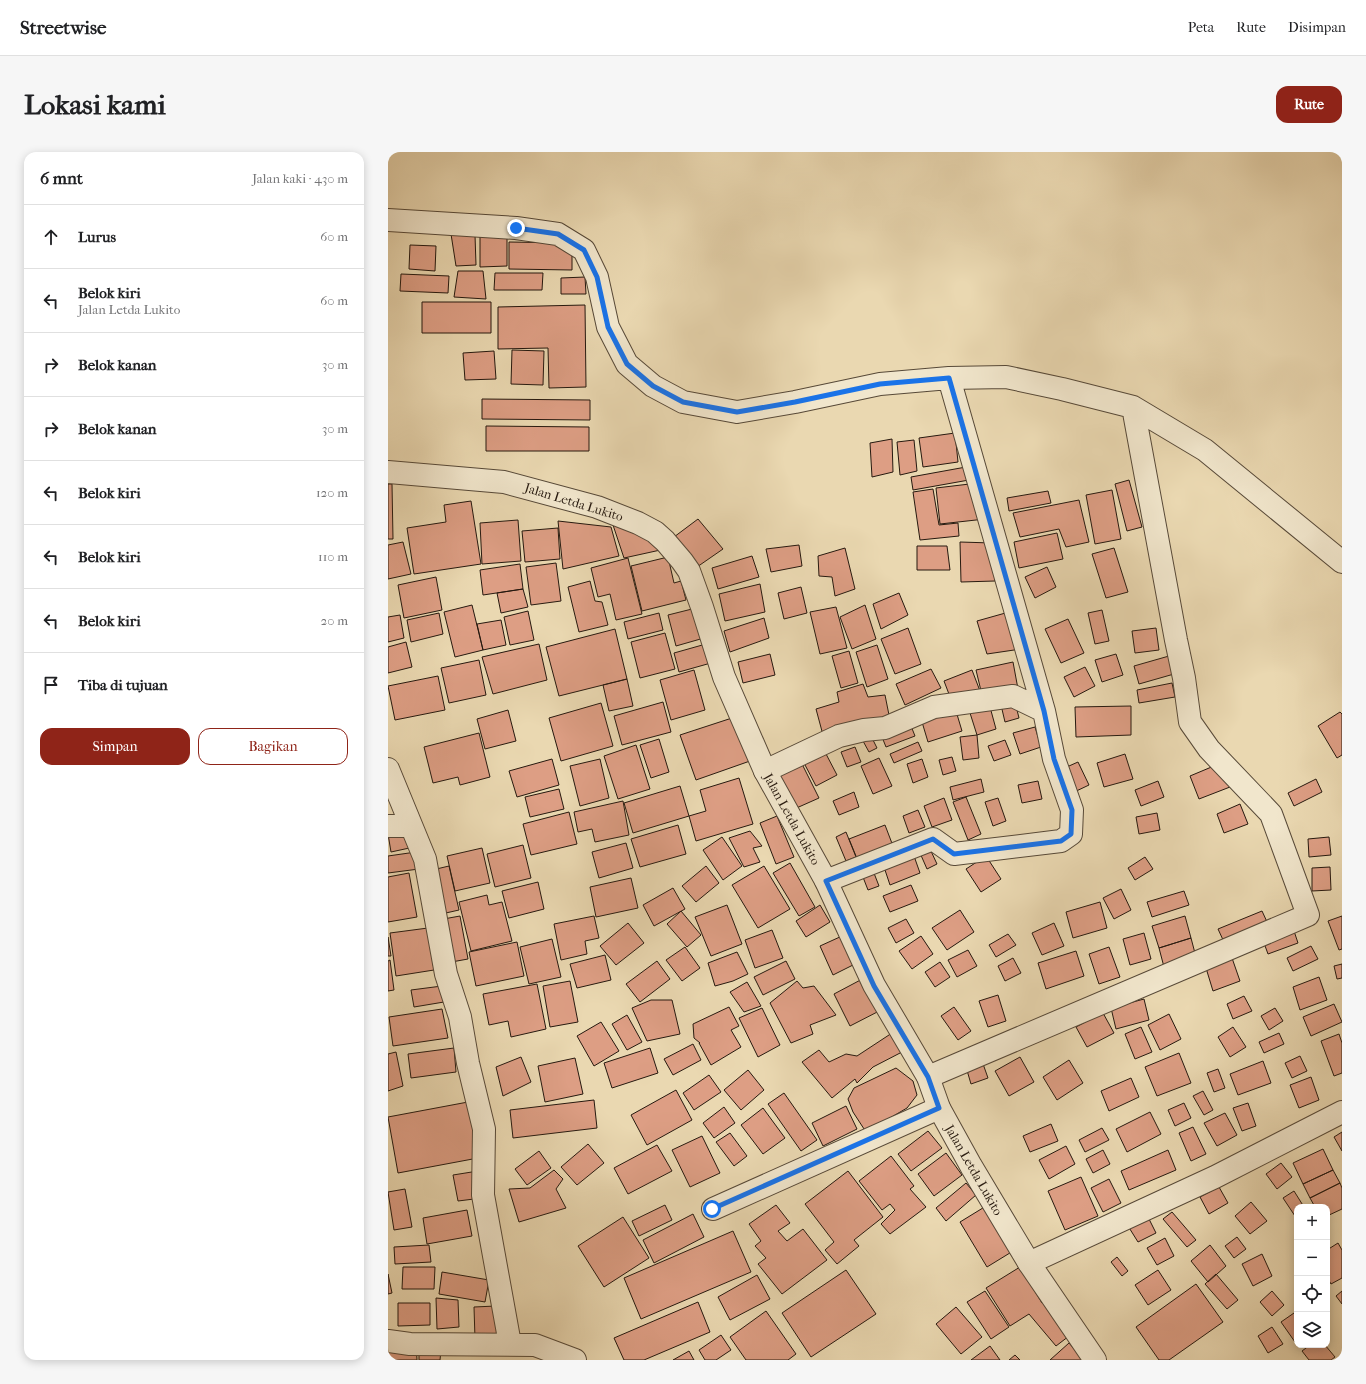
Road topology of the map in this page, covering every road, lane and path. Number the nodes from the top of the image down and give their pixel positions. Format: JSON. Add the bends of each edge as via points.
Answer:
{"nodes":[{"id":1,"x":388,"y":220,"type":"edge"},
{"id":2,"x":949,"y":378,"type":"junction"},
{"id":3,"x":1133,"y":407,"type":"junction"},
{"id":4,"x":388,"y":472,"type":"edge"},
{"id":5,"x":1342,"y":562,"type":"edge"},
{"id":6,"x":1044,"y":711,"type":"junction"},
{"id":7,"x":388,"y":769,"type":"edge"},
{"id":8,"x":765,"y":771,"type":"junction"},
{"id":9,"x":388,"y":826,"type":"edge"},
{"id":10,"x":411,"y":826,"type":"junction"},
{"id":11,"x":826,"y":881,"type":"junction"},
{"id":12,"x":928,"y":1077,"type":"junction"},
{"id":13,"x":939,"y":1108,"type":"junction"},
{"id":14,"x":1342,"y":1112,"type":"edge"},
{"id":15,"x":712,"y":1209,"type":"dead end"},
{"id":16,"x":1029,"y":1263,"type":"junction"},
{"id":17,"x":388,"y":1341,"type":"edge"},
{"id":18,"x":510,"y":1344,"type":"junction"},
{"id":19,"x":575,"y":1360,"type":"edge"},
{"id":20,"x":1095,"y":1360,"type":"edge"}],
"edges":[{"from":1,"to":2,"type":"street","via":[[516,228],[558,234],[584,250],[597,277],[608,327],[627,364],[653,386],[683,402],[737,412],[880,384]]},
{"from":2,"to":3,"type":"street","via":[[1006,376]]},
{"from":2,"to":6,"type":"street"},
{"from":3,"to":5,"type":"street","via":[[1205,450]]},
{"from":3,"to":12,"type":"street","via":[[1190,722],[1209,749],[1272,814],[1308,915]]},
{"from":4,"to":8,"type":"street","name":"Jalan Letda Lukito","via":[[504,482],[597,507],[655,532],[689,571],[724,676]]},
{"from":6,"to":8,"type":"street","via":[[1013,696],[934,707],[885,728],[839,736]]},
{"from":6,"to":11,"type":"street","via":[[1054,759],[1072,810],[1071,834],[1061,841],[954,854],[933,839]]},
{"from":7,"to":10,"type":"street"},
{"from":8,"to":11,"type":"street","name":"Jalan Letda Lukito"},
{"from":9,"to":10,"type":"street"},
{"from":10,"to":18,"type":"street","via":[[425,859],[446,974],[460,1017],[484,1129],[483,1195]]},
{"from":11,"to":12,"type":"street","name":"Jalan Letda Lukito","via":[[874,986]]},
{"from":12,"to":13,"type":"street","name":"Jalan Letda Lukito"},
{"from":13,"to":15,"type":"street"},
{"from":13,"to":16,"type":"street","name":"Jalan Letda Lukito"},
{"from":14,"to":16,"type":"street","via":[[1215,1177]]},
{"from":16,"to":20,"type":"street","name":"Jalan Letda Lukito"},
{"from":17,"to":18,"type":"street","via":[[410,1344]]},
{"from":18,"to":19,"type":"street","via":[[535,1345]]}]}
